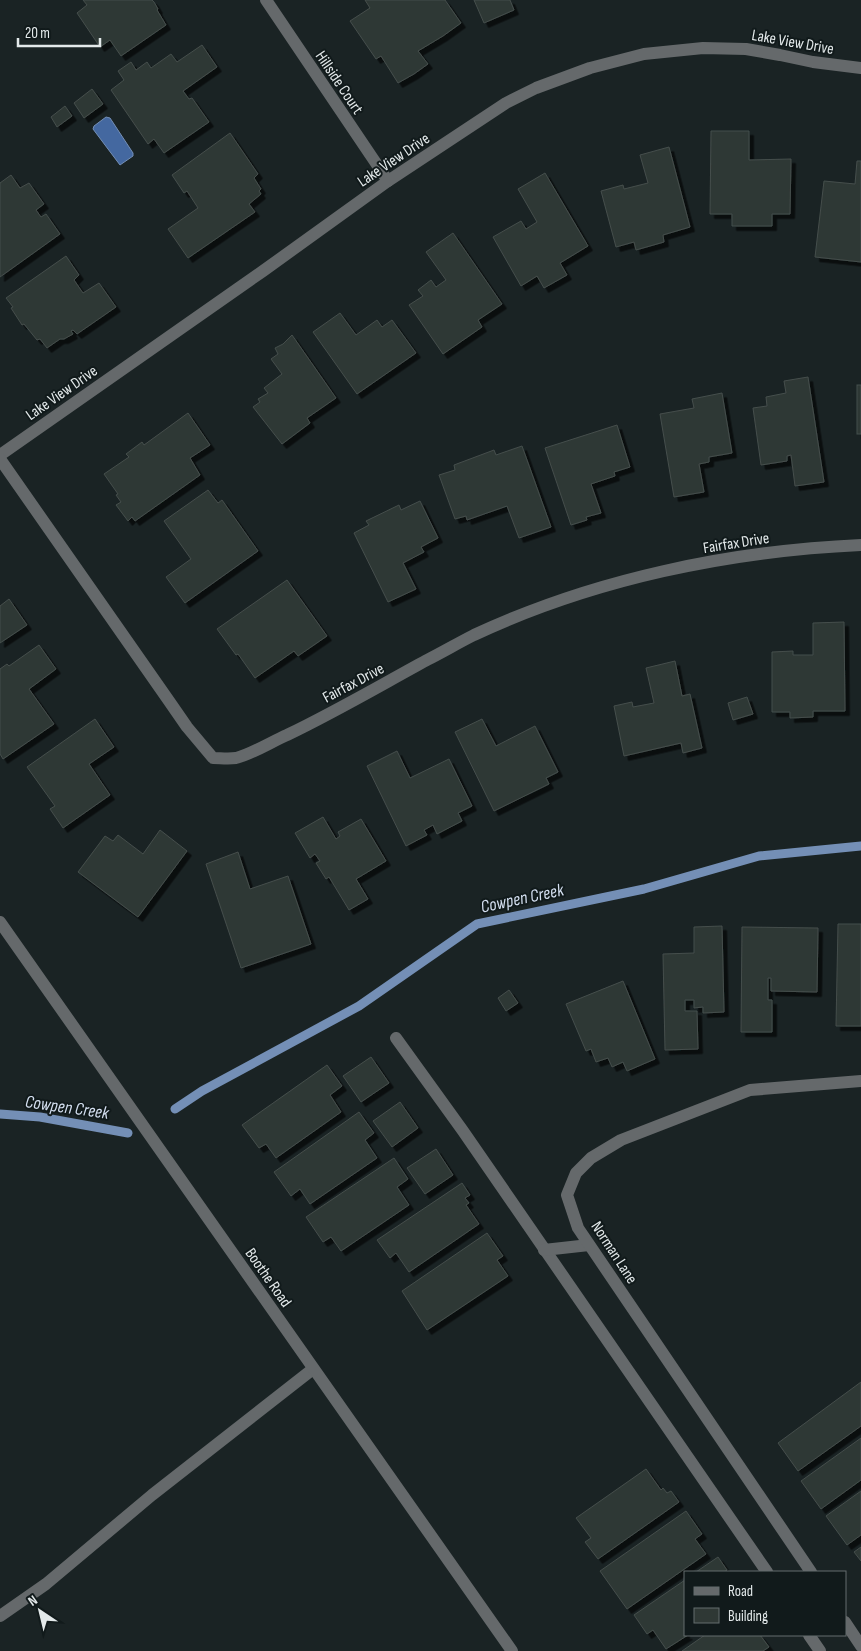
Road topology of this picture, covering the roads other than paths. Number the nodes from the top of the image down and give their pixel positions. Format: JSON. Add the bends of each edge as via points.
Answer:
{"nodes":[{"id":1,"x":266,"y":0,"type":"edge"},
{"id":2,"x":861,"y":68,"type":"edge"},
{"id":3,"x":388,"y":181,"type":"junction"},
{"id":4,"x":0,"y":455,"type":"edge"},
{"id":5,"x":0,"y":459,"type":"edge"},
{"id":6,"x":861,"y":545,"type":"edge"},
{"id":7,"x":0,"y":922,"type":"edge"},
{"id":8,"x":396,"y":1038,"type":"dead end"},
{"id":9,"x":861,"y":1081,"type":"edge"},
{"id":10,"x":590,"y":1245,"type":"junction"},
{"id":11,"x":544,"y":1250,"type":"junction"},
{"id":12,"x":313,"y":1369,"type":"junction"},
{"id":13,"x":766,"y":1571,"type":"edge"},
{"id":14,"x":810,"y":1571,"type":"edge"},
{"id":15,"x":0,"y":1616,"type":"edge"},
{"id":16,"x":846,"y":1624,"type":"edge"},
{"id":17,"x":810,"y":1636,"type":"edge"},
{"id":18,"x":861,"y":1646,"type":"edge"},
{"id":19,"x":512,"y":1651,"type":"edge"},
{"id":20,"x":820,"y":1651,"type":"edge"}],
"edges":[{"from":1,"to":3,"type":"street","name":"Hillside Court"},
{"from":2,"to":3,"type":"street","name":"Lake View Drive","via":[[746,49],[703,48],[644,54],[590,68],[536,88],[506,103]]},
{"from":3,"to":4,"type":"street","name":"Lake View Drive"},
{"from":5,"to":6,"type":"street","name":"Fairfax Drive","via":[[173,707],[213,758],[237,758],[258,749],[473,636],[583,594],[696,564],[814,547]]},
{"from":7,"to":12,"type":"street","name":"Boothe Road"},
{"from":8,"to":11,"type":"street"},
{"from":9,"to":10,"type":"street","name":"Norman Lane","via":[[750,1090],[621,1140],[591,1158],[576,1173],[567,1195],[578,1228]]},
{"from":10,"to":11,"type":"street"},
{"from":10,"to":14,"type":"street","name":"Norman Lane"},
{"from":11,"to":13,"type":"street"},
{"from":12,"to":15,"type":"street","via":[[152,1495],[46,1584]]},
{"from":12,"to":19,"type":"street","name":"Boothe Road"},
{"from":16,"to":18,"type":"street"},
{"from":17,"to":20,"type":"street"}]}
